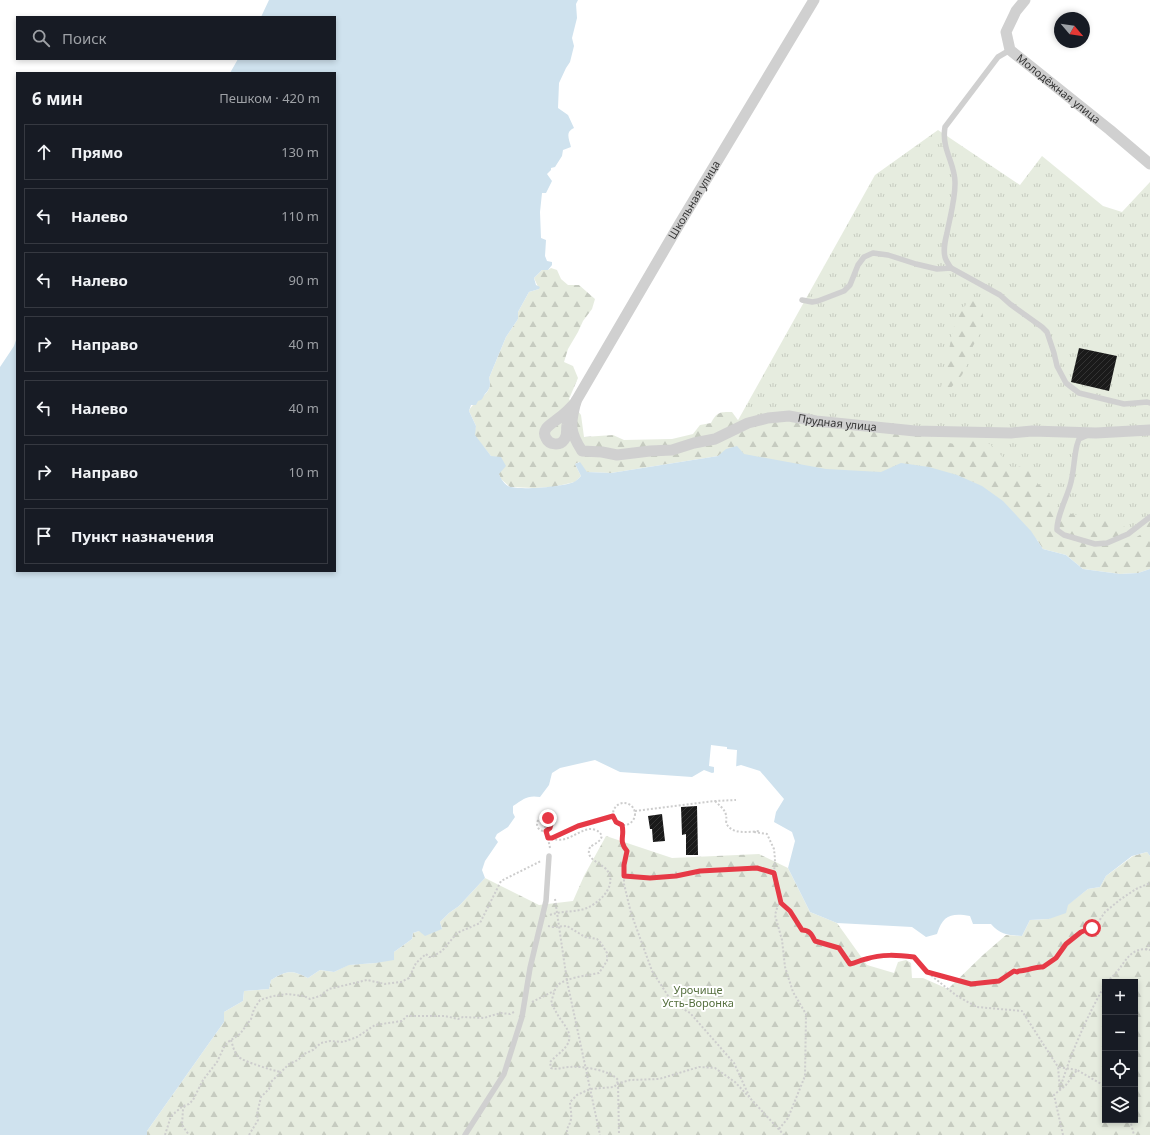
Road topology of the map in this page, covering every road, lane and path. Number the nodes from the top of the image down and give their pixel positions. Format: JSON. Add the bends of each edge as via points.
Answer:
{"nodes":[{"id":1,"x":814,"y":0,"type":"edge"},
{"id":2,"x":1025,"y":0,"type":"edge"},
{"id":3,"x":1010,"y":50,"type":"junction"},
{"id":4,"x":1150,"y":164,"type":"edge"},
{"id":5,"x":951,"y":268,"type":"junction"},
{"id":6,"x":802,"y":300,"type":"dead end"},
{"id":7,"x":576,"y":402,"type":"joint"},
{"id":8,"x":1150,"y":404,"type":"edge"},
{"id":9,"x":1150,"y":430,"type":"edge"},
{"id":10,"x":1090,"y":433,"type":"junction"},
{"id":11,"x":1150,"y":517,"type":"edge"},
{"id":12,"x":736,"y":800,"type":"dead end"},
{"id":13,"x":714,"y":801,"type":"junction"},
{"id":14,"x":635,"y":811,"type":"junction"},
{"id":15,"x":613,"y":816,"type":"junction"},
{"id":16,"x":543,"y":818,"type":"junction"},
{"id":17,"x":622,"y":825,"type":"junction"},
{"id":18,"x":546,"y":831,"type":"junction"},
{"id":19,"x":760,"y":831,"type":"dead end"},
{"id":20,"x":754,"y":832,"type":"junction"},
{"id":21,"x":548,"y":838,"type":"junction"},
{"id":22,"x":552,"y":838,"type":"junction"},
{"id":23,"x":549,"y":856,"type":"junction"},
{"id":24,"x":774,"y":873,"type":"junction"},
{"id":25,"x":624,"y":876,"type":"junction"},
{"id":26,"x":1150,"y":883,"type":"edge"},
{"id":27,"x":780,"y":897,"type":"junction"},
{"id":28,"x":555,"y":898,"type":"dead end"},
{"id":29,"x":557,"y":913,"type":"junction"},
{"id":30,"x":547,"y":916,"type":"dead end"},
{"id":31,"x":545,"y":920,"type":"dead end"},
{"id":32,"x":559,"y":926,"type":"junction"},
{"id":33,"x":1150,"y":943,"type":"edge"},
{"id":34,"x":1146,"y":950,"type":"junction"},
{"id":35,"x":1150,"y":950,"type":"edge"},
{"id":36,"x":927,"y":972,"type":"junction"},
{"id":37,"x":1110,"y":979,"type":"edge"},
{"id":38,"x":567,"y":981,"type":"junction"},
{"id":39,"x":554,"y":991,"type":"junction"},
{"id":40,"x":1102,"y":991,"type":"edge"},
{"id":41,"x":524,"y":1006,"type":"junction"},
{"id":42,"x":231,"y":1040,"type":"junction"},
{"id":43,"x":586,"y":1068,"type":"junction"},
{"id":44,"x":1058,"y":1068,"type":"junction"},
{"id":45,"x":1067,"y":1068,"type":"junction"},
{"id":46,"x":1077,"y":1070,"type":"junction"},
{"id":47,"x":281,"y":1072,"type":"junction"},
{"id":48,"x":617,"y":1084,"type":"junction"},
{"id":49,"x":1102,"y":1084,"type":"edge"},
{"id":50,"x":590,"y":1089,"type":"junction"},
{"id":51,"x":1060,"y":1090,"type":"junction"},
{"id":52,"x":750,"y":1098,"type":"junction"},
{"id":53,"x":186,"y":1105,"type":"junction"},
{"id":54,"x":1131,"y":1123,"type":"edge"},
{"id":55,"x":779,"y":1129,"type":"junction"},
{"id":56,"x":165,"y":1135,"type":"edge"},
{"id":57,"x":189,"y":1135,"type":"edge"},
{"id":58,"x":249,"y":1135,"type":"edge"},
{"id":59,"x":466,"y":1135,"type":"edge"},
{"id":60,"x":568,"y":1135,"type":"edge"},
{"id":61,"x":600,"y":1135,"type":"edge"},
{"id":62,"x":619,"y":1135,"type":"edge"},
{"id":63,"x":784,"y":1135,"type":"edge"},
{"id":64,"x":1063,"y":1135,"type":"edge"},
{"id":65,"x":1134,"y":1135,"type":"edge"}],
"edges":[{"from":1,"to":7,"type":"street","name":"Школьная улица"},
{"from":2,"to":3,"type":"street","name":"Молодёжная улица","via":[[1016,11],[1006,32]]},
{"from":3,"to":4,"type":"street","name":"Молодёжная улица"},
{"from":3,"to":5,"type":"lane","via":[[998,57],[945,127],[944,145],[955,183],[944,248],[945,259]]},
{"from":5,"to":6,"type":"lane","via":[[937,269],[873,253],[864,257],[850,285],[844,291],[818,301]]},
{"from":5,"to":8,"type":"lane","via":[[1000,295],[1042,327],[1047,332],[1057,366],[1066,383],[1079,393],[1124,404]]},
{"from":7,"to":10,"type":"street","name":"Прудная улица","via":[[571,425],[574,439],[582,451],[617,455],[672,450],[715,439],[748,423],[789,416],[915,431]]},
{"from":9,"to":10,"type":"street","name":"Прудная улица"},
{"from":10,"to":11,"type":"lane","via":[[1079,439],[1066,501],[1056,523],[1057,530],[1064,535],[1095,544],[1107,543],[1128,534]]},
{"from":12,"to":13,"type":"path"},
{"from":13,"to":14,"type":"path"},
{"from":13,"to":20,"type":"path","via":[[725,810],[728,828],[734,831]]},
{"from":14,"to":15,"type":"path","via":[[630,805],[623,803],[614,809]]},
{"from":14,"to":17,"type":"path","via":[[632,821]]},
{"from":15,"to":17,"type":"path","via":[[616,822]]},
{"from":15,"to":22,"type":"path","via":[[578,826]]},
{"from":16,"to":18,"type":"path"},
{"from":16,"to":18,"type":"path","via":[[548,818],[551,826]]},
{"from":16,"to":18,"type":"path","via":[[538,821],[538,826],[542,831]]},
{"from":17,"to":25,"type":"path","via":[[622,845],[627,851]]},
{"from":18,"to":21,"type":"path"},
{"from":19,"to":20,"type":"path"},
{"from":20,"to":24,"type":"path","via":[[767,834],[774,849]]},
{"from":21,"to":22,"type":"path"},
{"from":21,"to":23,"type":"path","via":[[551,854]]},
{"from":22,"to":29,"type":"path","via":[[565,839],[589,829],[598,831],[601,834],[600,842],[590,848],[590,857],[605,868],[610,879],[608,891],[596,903],[579,910]]},
{"from":23,"to":41,"type":"lane","via":[[546,901]]},
{"from":23,"to":42,"type":"path","via":[[501,881],[480,923],[457,933],[436,955],[429,957],[426,954],[422,957],[416,962],[410,978],[390,984],[367,980],[337,986],[310,999],[288,994],[263,998],[258,1002],[251,1019],[240,1034]]},
{"from":24,"to":25,"type":"path","via":[[757,868],[700,871],[650,878]]},
{"from":24,"to":27,"type":"path"},
{"from":25,"to":52,"type":"path","via":[[631,913],[652,971],[672,1002],[690,1013],[734,1063]]},
{"from":26,"to":36,"type":"path","via":[[1120,899],[1104,912],[1097,924],[1081,932],[1066,944],[1056,958],[1043,967],[1014,971],[992,983],[971,984]]},
{"from":27,"to":36,"type":"path","via":[[781,903],[790,911],[802,930],[810,932],[815,941],[839,948],[850,964],[890,954],[914,957]]},
{"from":27,"to":55,"type":"path","via":[[775,914],[782,940],[785,967],[793,992],[806,1014],[805,1076],[788,1118]]},
{"from":28,"to":29,"type":"path"},
{"from":29,"to":30,"type":"path"},
{"from":29,"to":32,"type":"path"},
{"from":31,"to":32,"type":"path","via":[[550,927]]},
{"from":32,"to":38,"type":"path"},
{"from":32,"to":38,"type":"path","via":[[568,926],[585,937],[597,939],[607,953],[607,961],[599,973]]},
{"from":33,"to":34,"type":"path"},
{"from":34,"to":35,"type":"path"},
{"from":34,"to":37,"type":"path","via":[[1140,949],[1124,960]]},
{"from":36,"to":44,"type":"path","via":[[957,996],[977,1007],[1022,1011]]},
{"from":38,"to":39,"type":"path","via":[[559,984]]},
{"from":38,"to":43,"type":"path"},
{"from":39,"to":41,"type":"path"},
{"from":39,"to":43,"type":"path","via":[[552,1003],[567,1028],[569,1038],[568,1044],[550,1062],[551,1068]]},
{"from":40,"to":45,"type":"path"},
{"from":41,"to":47,"type":"path","via":[[510,1014],[501,1013],[484,1018],[407,1016],[402,1021],[375,1025],[357,1037],[343,1042],[322,1042],[298,1060],[288,1064]]},
{"from":41,"to":59,"type":"lane","via":[[504,1074]]},
{"from":42,"to":47,"type":"path","via":[[240,1059]]},
{"from":42,"to":53,"type":"path","via":[[203,1080],[193,1100]]},
{"from":43,"to":48,"type":"path","via":[[615,1076]]},
{"from":43,"to":50,"type":"path"},
{"from":44,"to":45,"type":"path"},
{"from":44,"to":51,"type":"path"},
{"from":45,"to":46,"type":"path"},
{"from":45,"to":51,"type":"path"},
{"from":46,"to":49,"type":"path"},
{"from":46,"to":51,"type":"path"},
{"from":47,"to":58,"type":"path","via":[[261,1097],[258,1120]]},
{"from":48,"to":50,"type":"path","via":[[611,1088]]},
{"from":48,"to":52,"type":"path","via":[[630,1080],[659,1079],[699,1067],[715,1068],[735,1082]]},
{"from":48,"to":62,"type":"path"},
{"from":50,"to":60,"type":"path","via":[[570,1102],[571,1119]]},
{"from":50,"to":61,"type":"path"},
{"from":51,"to":64,"type":"path","via":[[1054,1095],[1054,1102]]},
{"from":52,"to":55,"type":"path"},
{"from":53,"to":56,"type":"path","via":[[171,1116]]},
{"from":53,"to":57,"type":"path","via":[[183,1109],[182,1125]]},
{"from":54,"to":65,"type":"path"},
{"from":55,"to":63,"type":"path"}]}
